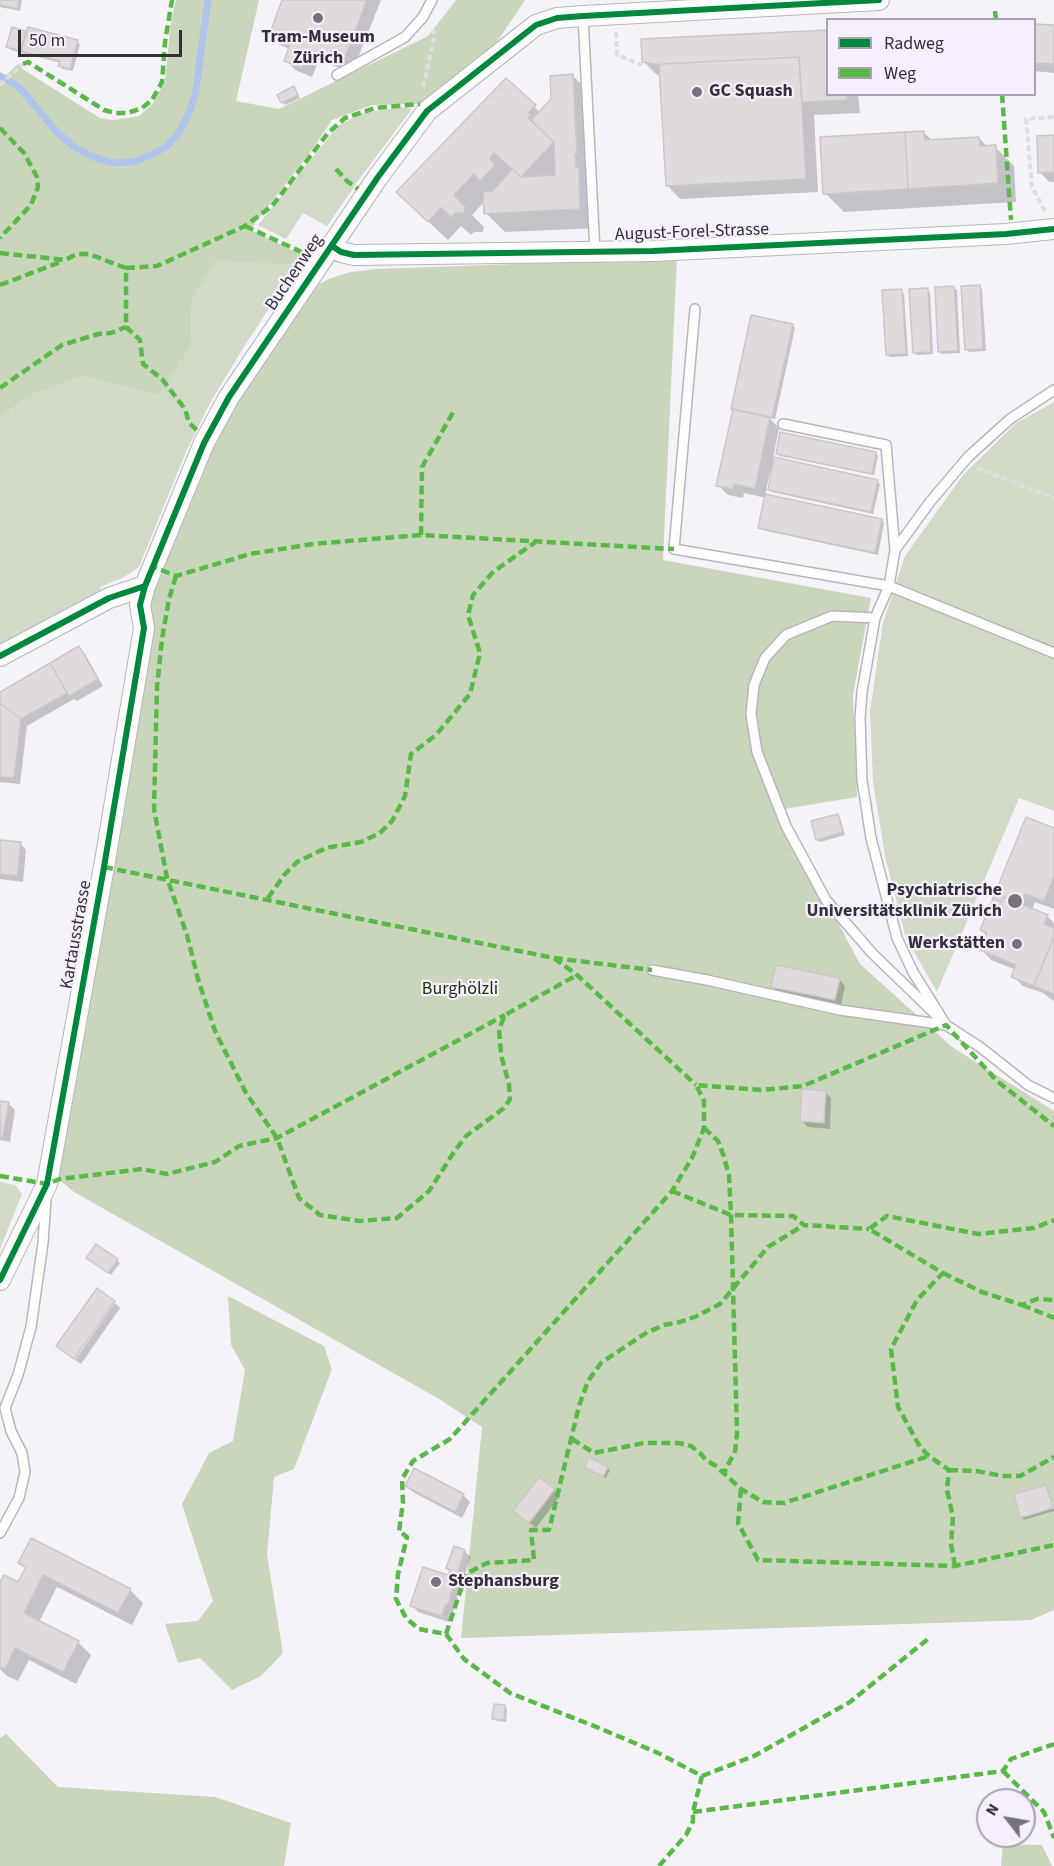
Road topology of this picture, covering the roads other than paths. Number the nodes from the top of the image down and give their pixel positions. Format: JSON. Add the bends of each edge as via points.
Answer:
{"nodes":[{"id":1,"x":432,"y":0,"type":"edge"},
{"id":2,"x":879,"y":0,"type":"edge"},
{"id":3,"x":583,"y":16,"type":"junction"},
{"id":4,"x":337,"y":75,"type":"dead end"},
{"id":5,"x":1051,"y":223,"type":"edge"},
{"id":6,"x":332,"y":246,"type":"junction"},
{"id":7,"x":594,"y":252,"type":"junction"},
{"id":8,"x":695,"y":309,"type":"dead end"},
{"id":9,"x":1054,"y":390,"type":"edge"},
{"id":10,"x":783,"y":424,"type":"dead end"},
{"id":11,"x":895,"y":549,"type":"junction"},
{"id":12,"x":145,"y":586,"type":"junction"},
{"id":13,"x":888,"y":586,"type":"junction"},
{"id":14,"x":875,"y":618,"type":"junction"},
{"id":15,"x":1054,"y":653,"type":"edge"},
{"id":16,"x":0,"y":657,"type":"edge"},
{"id":17,"x":652,"y":970,"type":"dead end"},
{"id":18,"x":946,"y":1024,"type":"junction"},
{"id":19,"x":1054,"y":1098,"type":"edge"},
{"id":20,"x":47,"y":1184,"type":"junction"},
{"id":21,"x":0,"y":1280,"type":"edge"},
{"id":22,"x":0,"y":1533,"type":"edge"}],
"edges":[{"from":1,"to":4,"type":"lane","via":[[405,37]]},
{"from":2,"to":3,"type":"street"},
{"from":3,"to":6,"type":"street","name":"Buchenweg","via":[[536,25],[427,111]]},
{"from":3,"to":7,"type":"lane"},
{"from":5,"to":7,"type":"street","name":"August-Forel-Strasse","via":[[983,235]]},
{"from":6,"to":7,"type":"street","name":"August-Forel-Strasse","via":[[354,255]]},
{"from":6,"to":12,"type":"street","name":"Buchenweg","via":[[229,397],[204,443]]},
{"from":8,"to":13,"type":"lane","via":[[674,549]]},
{"from":9,"to":11,"type":"lane","via":[[1010,419],[964,462]]},
{"from":10,"to":11,"type":"lane","via":[[886,445]]},
{"from":11,"to":13,"type":"lane"},
{"from":12,"to":16,"type":"street","via":[[109,598]]},
{"from":12,"to":20,"type":"street","name":"Kartausstrasse","via":[[140,605],[144,628]]},
{"from":13,"to":14,"type":"lane"},
{"from":13,"to":15,"type":"lane"},
{"from":14,"to":18,"type":"lane","via":[[860,718],[862,780],[871,838],[897,938]]},
{"from":14,"to":18,"type":"lane","via":[[832,616],[786,635],[765,658],[754,685],[751,714],[757,752],[786,826],[826,900],[872,953]]},
{"from":17,"to":18,"type":"lane","via":[[840,1010]]},
{"from":18,"to":19,"type":"lane","via":[[1028,1085]]},
{"from":20,"to":21,"type":"street","name":"Kartausstrasse"},
{"from":20,"to":22,"type":"lane","via":[[44,1244],[31,1327],[5,1408],[25,1472],[19,1498]]}]}
